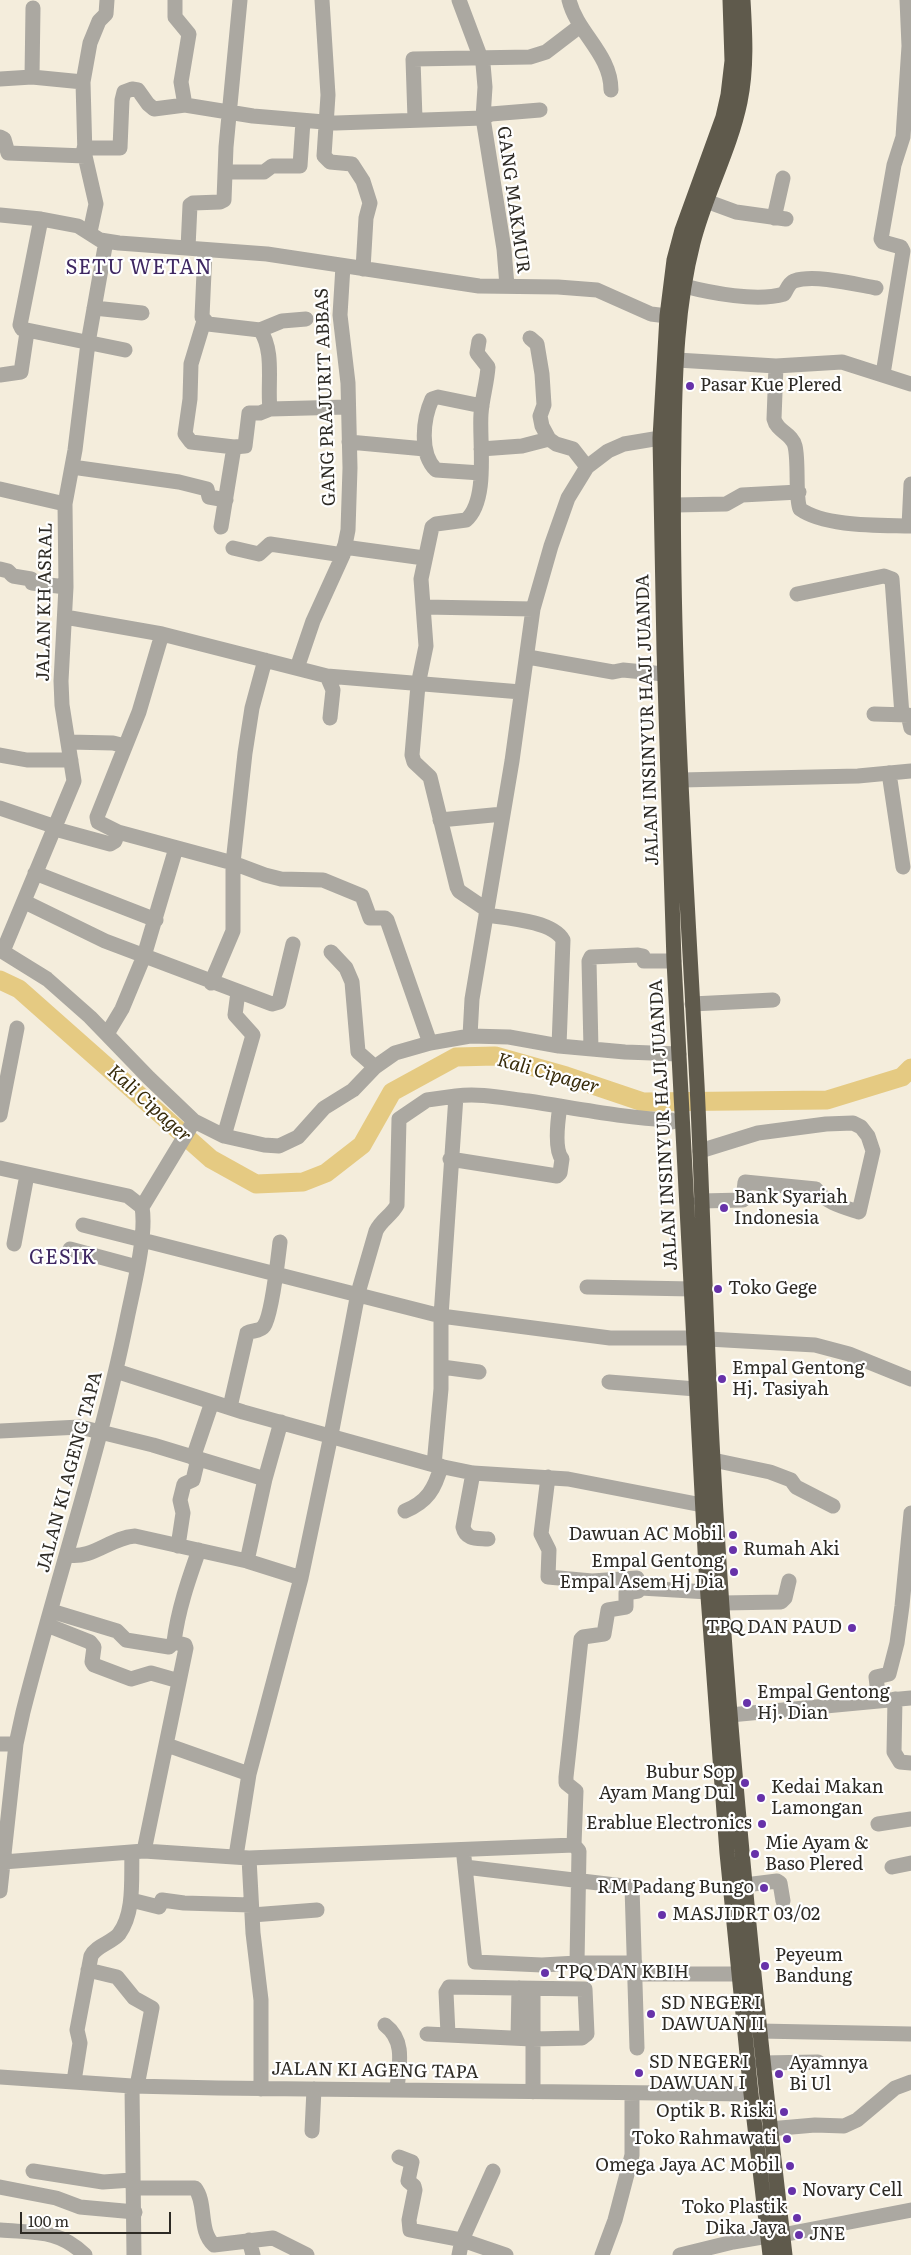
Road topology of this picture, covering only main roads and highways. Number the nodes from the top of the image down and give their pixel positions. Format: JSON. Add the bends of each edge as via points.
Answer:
{"nodes":[{"id":1,"x":730,"y":0,"type":"edge"},
{"id":2,"x":743,"y":0,"type":"edge"},
{"id":3,"x":734,"y":97,"type":"junction"},
{"id":4,"x":729,"y":119,"type":"junction"},
{"id":5,"x":670,"y":650,"type":"junction"},
{"id":6,"x":680,"y":909,"type":"junction"},
{"id":7,"x":701,"y":1339,"type":"junction"},
{"id":8,"x":731,"y":1815,"type":"junction"},
{"id":9,"x":734,"y":1852,"type":"junction"},
{"id":10,"x":775,"y":2235,"type":"junction"},
{"id":11,"x":770,"y":2255,"type":"edge"},
{"id":12,"x":785,"y":2255,"type":"edge"}],
"edges":[{"from":1,"to":3,"type":"highway","name":"JALAN INSINYUR HAJI JUANDA"},
{"from":2,"to":3,"type":"highway","name":"JALAN INSINYUR HAJI JUANDA","via":[[745,64]]},
{"from":3,"to":4,"type":"highway","name":"JALAN INSINYUR HAJI JUANDA"},
{"from":4,"to":5,"type":"highway","name":"JALAN INSINYUR HAJI JUANDA","via":[[694,235],[684,286],[674,436]]},
{"from":4,"to":5,"type":"highway","name":"JALAN INSINYUR HAJI JUANDA","via":[[682,230],[674,260],[667,316],[660,438]]},
{"from":5,"to":6,"type":"highway","name":"JALAN INSINYUR HAJI JUANDA","via":[[681,780]]},
{"from":5,"to":6,"type":"highway","name":"JALAN INSINYUR HAJI JUANDA","via":[[664,674]]},
{"from":6,"to":7,"type":"highway","name":"JALAN INSINYUR HAJI JUANDA","via":[[692,1004],[700,1151]]},
{"from":6,"to":7,"type":"highway","name":"JALAN INSINYUR HAJI JUANDA","via":[[674,961],[680,1077],[678,1126],[692,1289]]},
{"from":7,"to":8,"type":"highway","name":"JALAN INSINYUR HAJI JUANDA","via":[[713,1460],[730,1715]]},
{"from":7,"to":8,"type":"highway","name":"JALAN INSINYUR HAJI JUANDA","via":[[696,1388],[702,1505]]},
{"from":8,"to":9,"type":"highway","name":"JALAN INSINYUR HAJI JUANDA"},
{"from":9,"to":10,"type":"highway","name":"JALAN INSINYUR HAJI JUANDA","via":[[740,1974],[751,2094]]},
{"from":9,"to":10,"type":"highway","name":"JALAN INSINYUR HAJI JUANDA","via":[[745,1885],[769,2128]]},
{"from":10,"to":11,"type":"highway","name":"JALAN INSINYUR HAJI JUANDA"},
{"from":10,"to":12,"type":"highway","name":"JALAN INSINYUR HAJI JUANDA"}]}
